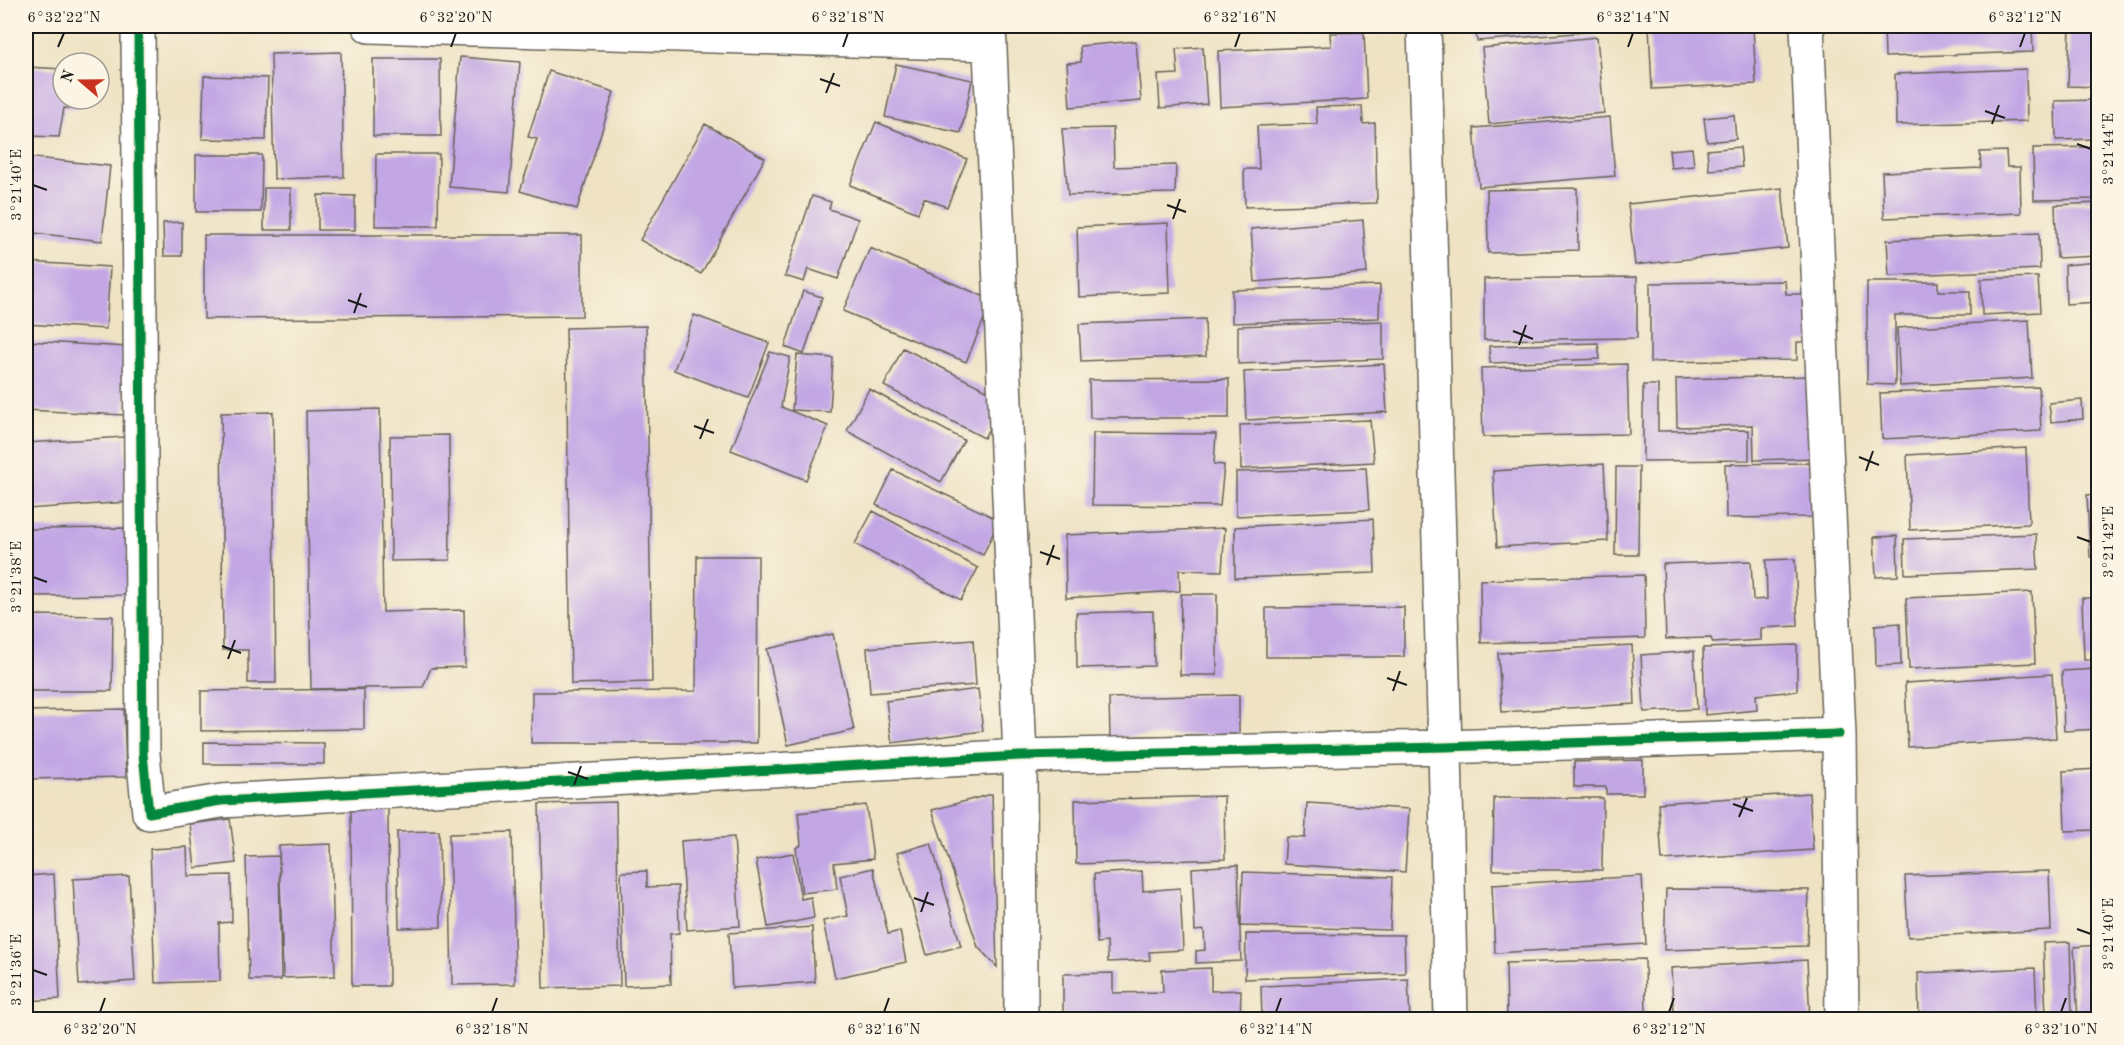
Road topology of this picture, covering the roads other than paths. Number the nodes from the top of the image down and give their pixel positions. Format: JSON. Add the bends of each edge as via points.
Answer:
{"nodes":[{"id":1,"x":138,"y":26,"type":"edge"},
{"id":2,"x":369,"y":26,"type":"edge"},
{"id":3,"x":1424,"y":26,"type":"edge"},
{"id":4,"x":1807,"y":26,"type":"edge"},
{"id":5,"x":989,"y":35,"type":"edge"},
{"id":6,"x":1839,"y":734,"type":"junction"},
{"id":7,"x":1445,"y":747,"type":"junction"},
{"id":8,"x":1020,"y":756,"type":"junction"},
{"id":9,"x":1021,"y":1020,"type":"edge"},
{"id":10,"x":1450,"y":1020,"type":"edge"},
{"id":11,"x":1842,"y":1020,"type":"edge"}],
"edges":[{"from":1,"to":8,"type":"street","via":[[143,754],[148,813],[221,801]]},
{"from":2,"to":5,"type":"street"},
{"from":3,"to":7,"type":"street"},
{"from":4,"to":6,"type":"street"},
{"from":5,"to":8,"type":"street"},
{"from":6,"to":7,"type":"street"},
{"from":6,"to":11,"type":"street"},
{"from":7,"to":8,"type":"street"},
{"from":7,"to":10,"type":"street"},
{"from":8,"to":9,"type":"street"}]}
